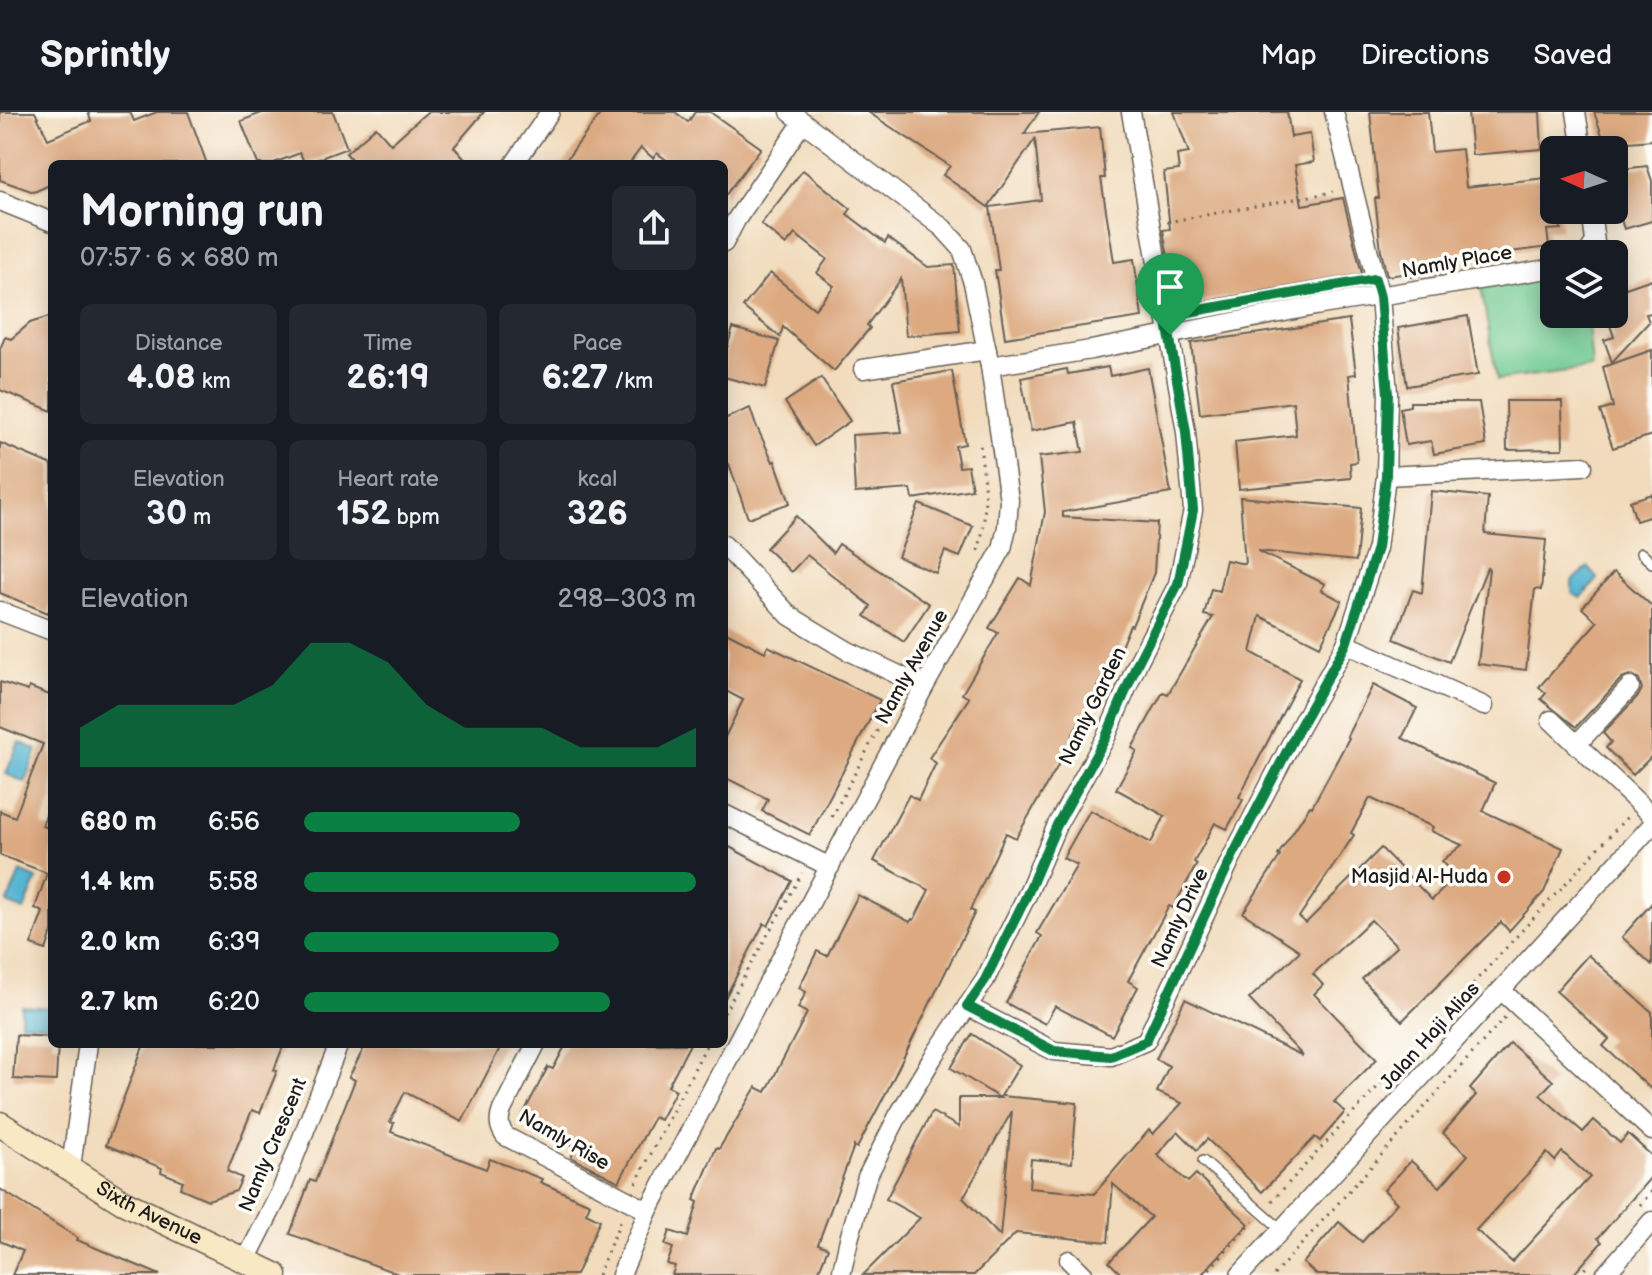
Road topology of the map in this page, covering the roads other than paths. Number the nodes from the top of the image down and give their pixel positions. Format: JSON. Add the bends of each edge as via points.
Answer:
{"nodes":[{"id":1,"x":550,"y":112,"type":"edge"},
{"id":2,"x":1131,"y":112,"type":"edge"},
{"id":3,"x":1334,"y":112,"type":"edge"},
{"id":4,"x":1576,"y":112,"type":"edge"},
{"id":5,"x":796,"y":117,"type":"edge"},
{"id":6,"x":1580,"y":136,"type":"edge"},
{"id":7,"x":517,"y":160,"type":"edge"},
{"id":8,"x":0,"y":201,"type":"edge"},
{"id":9,"x":48,"y":220,"type":"edge"},
{"id":10,"x":728,"y":235,"type":"edge"},
{"id":11,"x":1540,"y":270,"type":"edge"},
{"id":12,"x":1378,"y":288,"type":"junction"},
{"id":13,"x":1166,"y":316,"type":"junction"},
{"id":14,"x":1170,"y":335,"type":"junction"},
{"id":15,"x":988,"y":358,"type":"junction"},
{"id":16,"x":863,"y":369,"type":"dead end"},
{"id":17,"x":1583,"y":466,"type":"dead end"},
{"id":18,"x":1386,"y":476,"type":"junction"},
{"id":19,"x":728,"y":549,"type":"edge"},
{"id":20,"x":1641,"y":553,"type":"dead end"},
{"id":21,"x":1652,"y":563,"type":"edge"},
{"id":22,"x":0,"y":611,"type":"edge"},
{"id":23,"x":48,"y":627,"type":"edge"},
{"id":24,"x":1346,"y":644,"type":"junction"},
{"id":25,"x":924,"y":687,"type":"junction"},
{"id":26,"x":1630,"y":687,"type":"dead end"},
{"id":27,"x":1484,"y":706,"type":"dead end"},
{"id":28,"x":1551,"y":720,"type":"dead end"},
{"id":29,"x":1577,"y":744,"type":"junction"},
{"id":30,"x":1646,"y":810,"type":"edge"},
{"id":31,"x":728,"y":816,"type":"edge"},
{"id":32,"x":1652,"y":825,"type":"edge"},
{"id":33,"x":830,"y":867,"type":"junction"},
{"id":34,"x":1501,"y":990,"type":"junction"},
{"id":35,"x":967,"y":1006,"type":"junction"},
{"id":36,"x":87,"y":1048,"type":"edge"},
{"id":37,"x":337,"y":1048,"type":"edge"},
{"id":38,"x":534,"y":1048,"type":"edge"},
{"id":39,"x":0,"y":1124,"type":"edge"},
{"id":40,"x":1652,"y":1131,"type":"edge"},
{"id":41,"x":1203,"y":1161,"type":"dead end"},
{"id":42,"x":71,"y":1167,"type":"junction"},
{"id":43,"x":648,"y":1211,"type":"junction"},
{"id":44,"x":1652,"y":1221,"type":"edge"},
{"id":45,"x":1282,"y":1230,"type":"junction"},
{"id":46,"x":1069,"y":1260,"type":"dead end"},
{"id":47,"x":245,"y":1262,"type":"junction"},
{"id":48,"x":275,"y":1275,"type":"edge"},
{"id":49,"x":621,"y":1275,"type":"edge"},
{"id":50,"x":841,"y":1275,"type":"edge"},
{"id":51,"x":1084,"y":1275,"type":"edge"},
{"id":52,"x":1240,"y":1275,"type":"edge"},
{"id":53,"x":1605,"y":1275,"type":"edge"}],
"edges":[{"from":1,"to":7,"type":"street"},
{"from":2,"to":13,"type":"street","name":"Namly Garden"},
{"from":3,"to":12,"type":"street","name":"Namly Drive"},
{"from":4,"to":6,"type":"street"},
{"from":5,"to":10,"type":"street"},
{"from":5,"to":15,"type":"street","name":"Namly Avenue","via":[[943,228],[962,249]]},
{"from":8,"to":9,"type":"street"},
{"from":11,"to":12,"type":"street","name":"Namly Place"},
{"from":12,"to":13,"type":"lane","name":"Namly Place"},
{"from":12,"to":14,"type":"street","name":"Namly Place"},
{"from":12,"to":18,"type":"street","name":"Namly Drive","via":[[1388,394]]},
{"from":13,"to":14,"type":"street","name":"Namly Garden"},
{"from":14,"to":15,"type":"street","name":"Namly Place"},
{"from":14,"to":35,"type":"street","name":"Namly Garden","via":[[1193,510],[1178,584],[985,980]]},
{"from":15,"to":16,"type":"street","name":"Namly Place"},
{"from":15,"to":25,"type":"street","name":"Namly Avenue","via":[[1009,500],[1007,527],[1002,549]]},
{"from":17,"to":18,"type":"street"},
{"from":18,"to":24,"type":"street","name":"Namly Drive","via":[[1377,548]]},
{"from":19,"to":25,"type":"street","via":[[790,616]]},
{"from":20,"to":21,"type":"lane"},
{"from":22,"to":23,"type":"street"},
{"from":24,"to":27,"type":"street"},
{"from":24,"to":35,"type":"street","name":"Namly Drive","via":[[1231,859],[1146,1041],[1111,1056],[1054,1051]]},
{"from":25,"to":33,"type":"street","name":"Namly Avenue"},
{"from":26,"to":29,"type":"street"},
{"from":28,"to":29,"type":"street"},
{"from":29,"to":30,"type":"street"},
{"from":31,"to":33,"type":"street"},
{"from":32,"to":34,"type":"street","name":"Jalan Haji Alias"},
{"from":33,"to":43,"type":"street","name":"Namly Avenue"},
{"from":34,"to":40,"type":"street"},
{"from":34,"to":45,"type":"street","name":"Jalan Haji Alias"},
{"from":35,"to":50,"type":"street","name":"Namly Garden","via":[[898,1116],[867,1177]]},
{"from":36,"to":42,"type":"street"},
{"from":37,"to":47,"type":"street","name":"Namly Crescent","via":[[281,1191]]},
{"from":38,"to":43,"type":"street","name":"Namly Rise","via":[[499,1117],[501,1131]]},
{"from":39,"to":42,"type":"main road","name":"Sixth Avenue"},
{"from":41,"to":45,"type":"lane"},
{"from":42,"to":47,"type":"main road","name":"Sixth Avenue","via":[[123,1202]]},
{"from":43,"to":49,"type":"street","name":"Namly Avenue"},
{"from":44,"to":53,"type":"street"},
{"from":45,"to":52,"type":"street","name":"Jalan Haji Alias"},
{"from":46,"to":51,"type":"street"},
{"from":47,"to":48,"type":"main road","name":"Sixth Avenue"}]}
